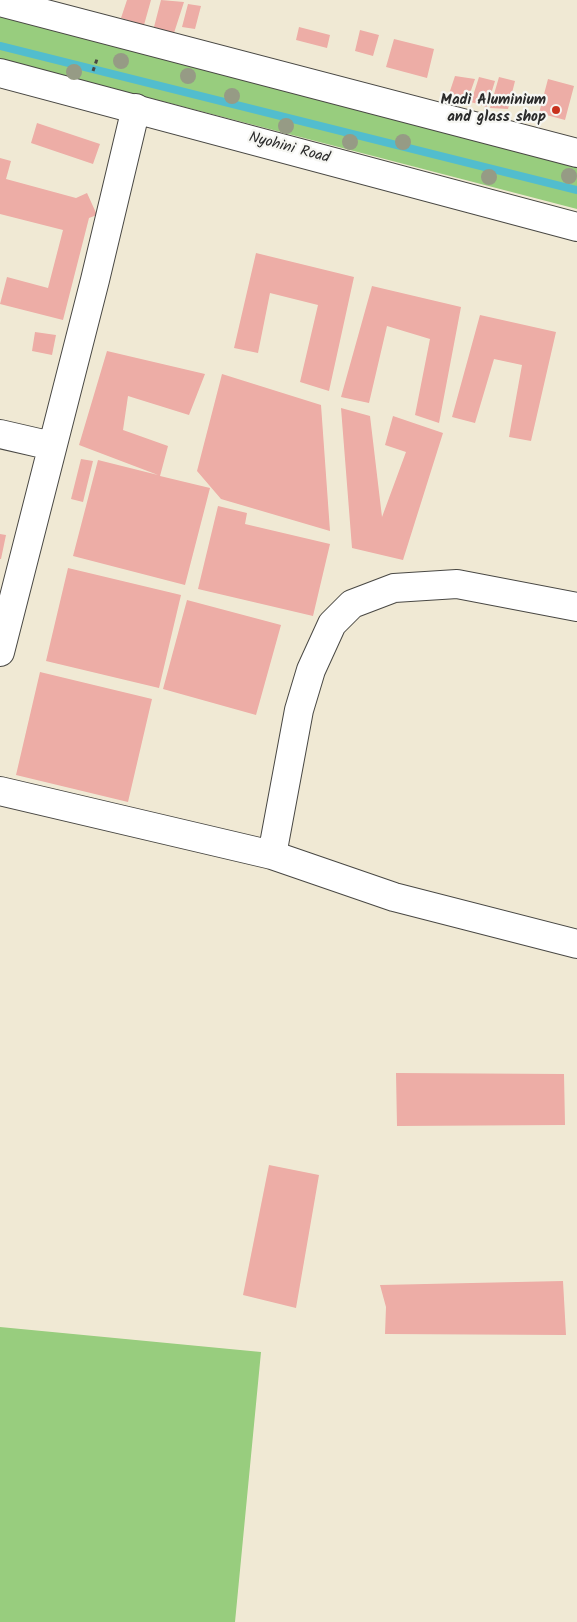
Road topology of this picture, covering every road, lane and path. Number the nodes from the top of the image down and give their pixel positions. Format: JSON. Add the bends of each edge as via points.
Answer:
{"nodes":[{"id":1,"x":0,"y":2,"type":"edge"},
{"id":2,"x":99,"y":51,"type":"dead end"},
{"id":3,"x":0,"y":73,"type":"edge"},
{"id":4,"x":93,"y":74,"type":"dead end"},
{"id":5,"x":136,"y":108,"type":"junction"},
{"id":6,"x":577,"y":153,"type":"edge"},
{"id":7,"x":577,"y":227,"type":"edge"},
{"id":8,"x":0,"y":434,"type":"edge"},
{"id":9,"x":52,"y":446,"type":"junction"},
{"id":10,"x":577,"y":607,"type":"edge"},
{"id":11,"x":0,"y":652,"type":"edge"},
{"id":12,"x":0,"y":791,"type":"edge"},
{"id":13,"x":272,"y":855,"type":"junction"},
{"id":14,"x":577,"y":944,"type":"edge"}],
"edges":[{"from":1,"to":6,"type":"street"},
{"from":2,"to":4,"type":"path"},
{"from":3,"to":5,"type":"street","name":"Nyohini Road"},
{"from":5,"to":7,"type":"street","name":"Nyohini Road"},
{"from":5,"to":9,"type":"street"},
{"from":8,"to":9,"type":"street"},
{"from":9,"to":11,"type":"street"},
{"from":10,"to":13,"type":"street","via":[[457,584],[394,588],[352,604],[332,624],[311,670],[299,710]]},
{"from":12,"to":13,"type":"street"},
{"from":13,"to":14,"type":"street","via":[[394,898]]}]}
